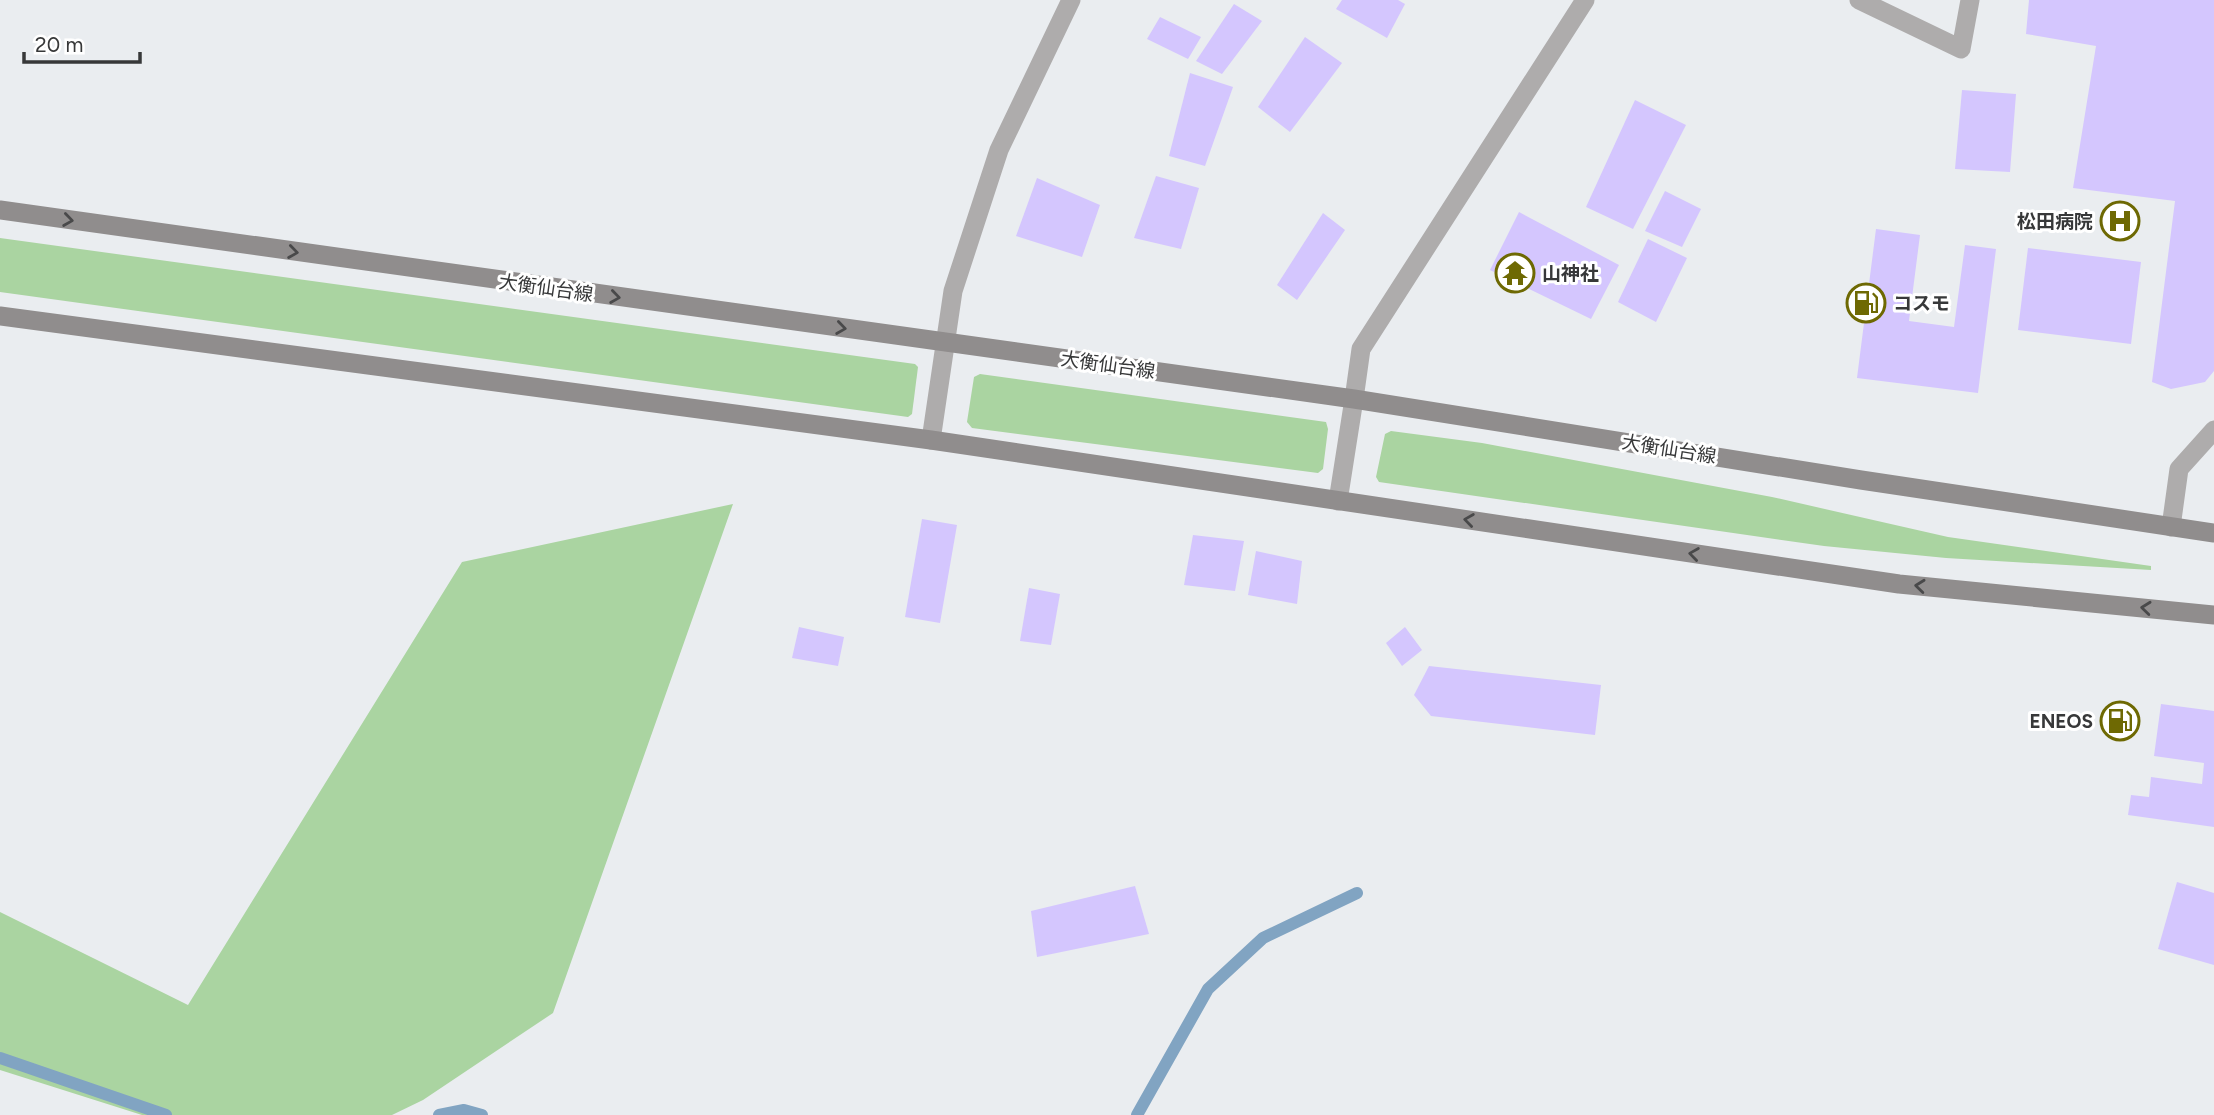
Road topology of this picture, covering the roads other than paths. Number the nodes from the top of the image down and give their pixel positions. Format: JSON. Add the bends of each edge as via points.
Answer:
{"nodes":[{"id":1,"x":1071,"y":0,"type":"edge"},
{"id":2,"x":1585,"y":0,"type":"edge"},
{"id":3,"x":1859,"y":0,"type":"edge"},
{"id":4,"x":1970,"y":0,"type":"edge"},
{"id":5,"x":0,"y":210,"type":"edge"},
{"id":6,"x":0,"y":316,"type":"edge"},
{"id":7,"x":944,"y":342,"type":"junction"},
{"id":8,"x":1354,"y":399,"type":"junction"},
{"id":9,"x":2214,"y":430,"type":"edge"},
{"id":10,"x":931,"y":440,"type":"junction"},
{"id":11,"x":1338,"y":501,"type":"junction"},
{"id":12,"x":2171,"y":527,"type":"junction"},
{"id":13,"x":2214,"y":533,"type":"edge"},
{"id":14,"x":2214,"y":615,"type":"edge"}],
"edges":[{"from":1,"to":7,"type":"street","via":[[999,150],[953,291]]},
{"from":2,"to":8,"type":"street","via":[[1361,349]]},
{"from":3,"to":4,"type":"street","via":[[1961,49]]},
{"from":5,"to":7,"type":"main road","name":"大衡仙台線","one_way":true},
{"from":6,"to":10,"type":"main road"},
{"from":7,"to":8,"type":"main road","name":"大衡仙台線"},
{"from":7,"to":10,"type":"street"},
{"from":8,"to":11,"type":"street"},
{"from":8,"to":12,"type":"main road","name":"大衡仙台線"},
{"from":9,"to":12,"type":"street","via":[[2179,469]]},
{"from":10,"to":11,"type":"main road"},
{"from":14,"to":11,"type":"main road","one_way":true,"via":[[1899,584]]},
{"from":12,"to":13,"type":"main road","name":"大衡仙台線"}]}
